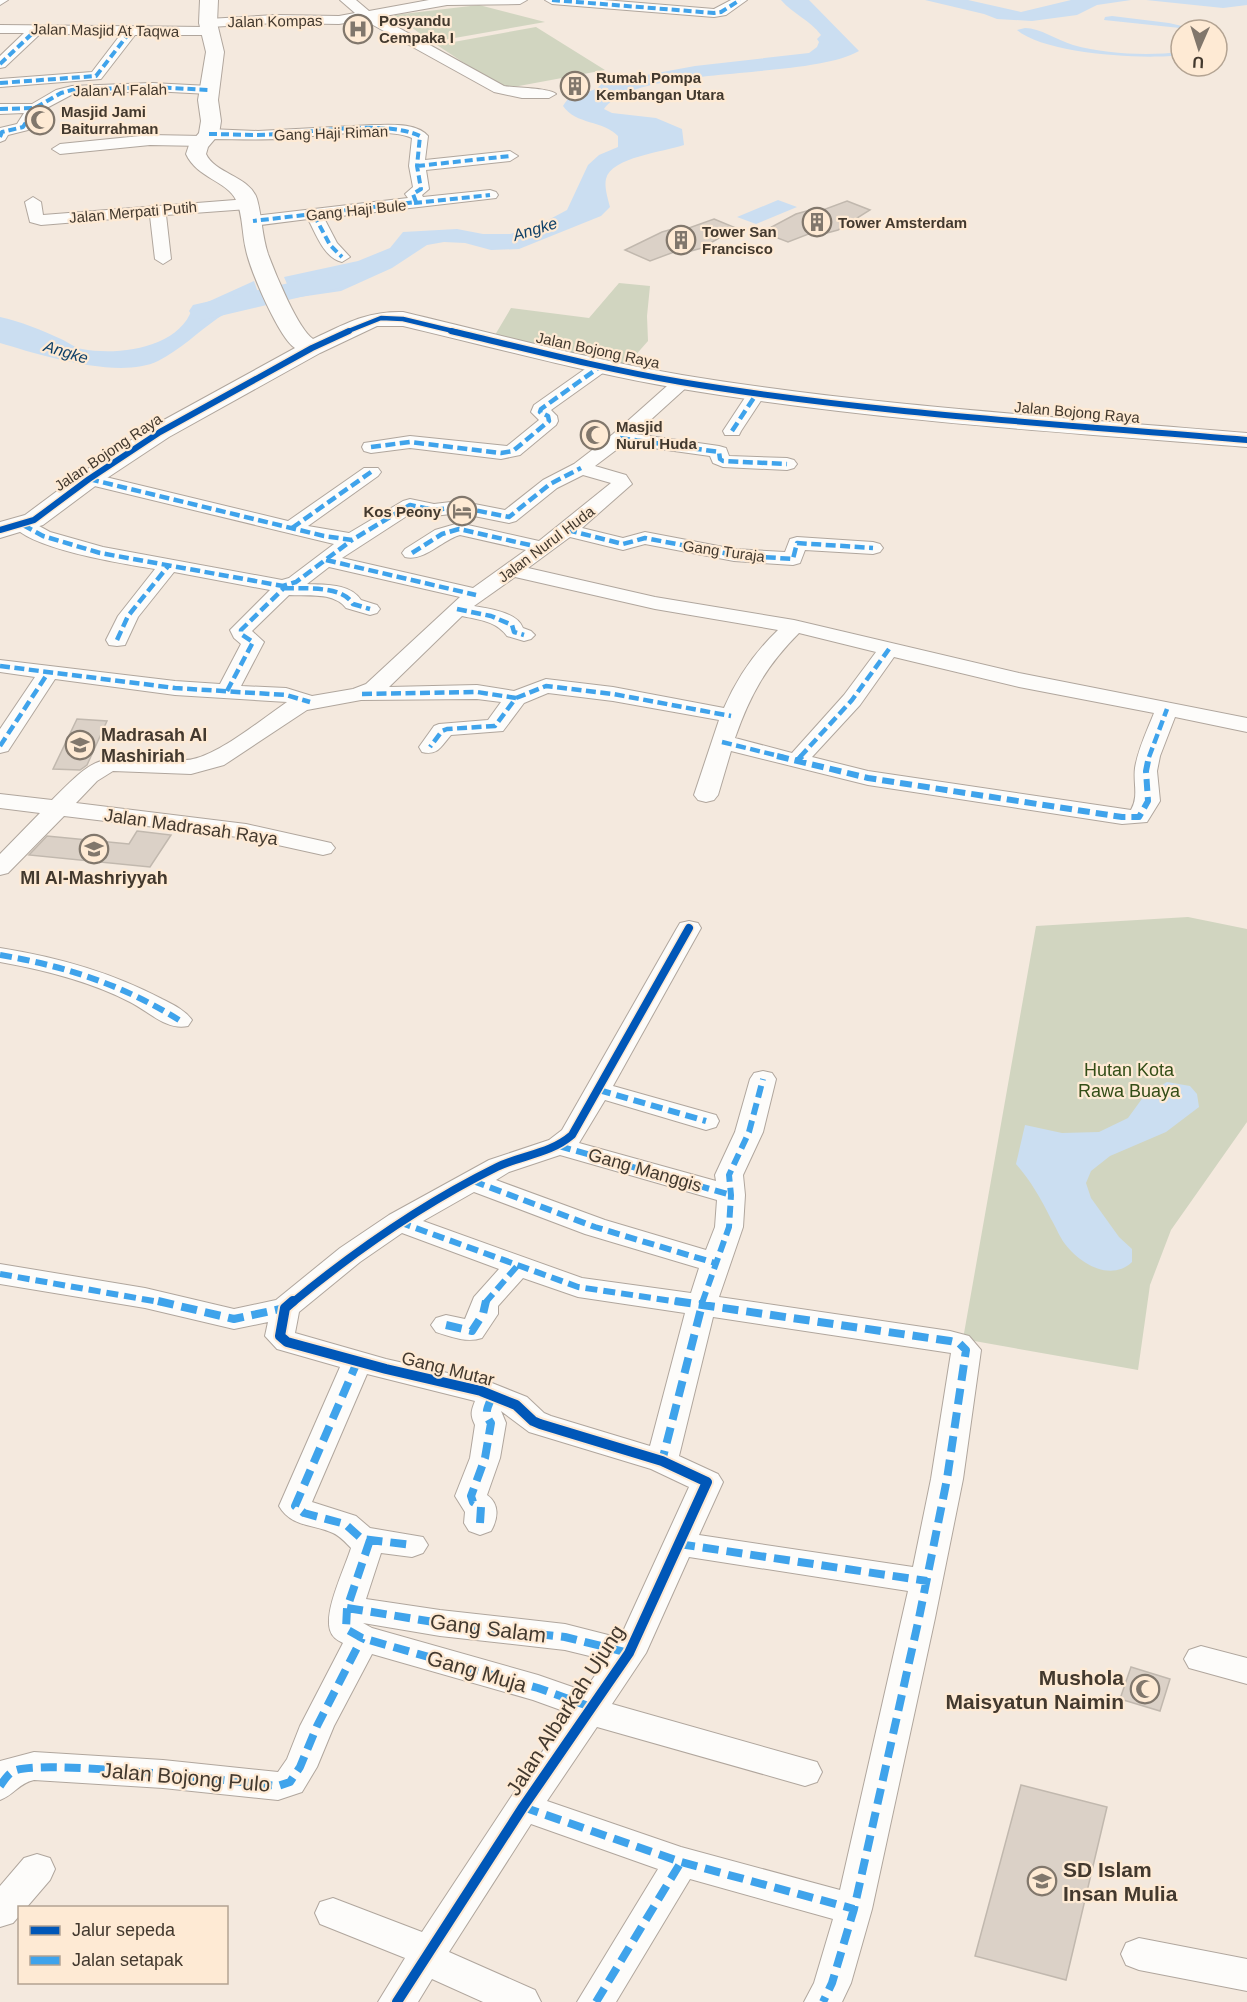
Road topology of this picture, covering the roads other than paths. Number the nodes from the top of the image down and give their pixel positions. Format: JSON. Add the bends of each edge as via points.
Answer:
{"nodes":[{"id":1,"x":210,"y":0,"type":"edge"},
{"id":2,"x":520,"y":0,"type":"edge"},
{"id":3,"x":552,"y":0,"type":"edge"},
{"id":4,"x":740,"y":0,"type":"edge"},
{"id":5,"x":341,"y":3,"type":"edge"},
{"id":6,"x":368,"y":16,"type":"junction"},
{"id":7,"x":352,"y":19,"type":"junction"},
{"id":8,"x":208,"y":27,"type":"junction"},
{"id":9,"x":0,"y":29,"type":"edge"},
{"id":10,"x":36,"y":30,"type":"junction"},
{"id":11,"x":130,"y":32,"type":"junction"},
{"id":12,"x":0,"y":64,"type":"edge"},
{"id":13,"x":0,"y":83,"type":"edge"},
{"id":14,"x":209,"y":90,"type":"junction"},
{"id":15,"x":549,"y":93,"type":"dead end"},
{"id":16,"x":35,"y":108,"type":"junction"},
{"id":17,"x":0,"y":109,"type":"edge"},
{"id":18,"x":0,"y":137,"type":"edge"},
{"id":19,"x":206,"y":137,"type":"junction"},
{"id":20,"x":60,"y":149,"type":"dead end"},
{"id":21,"x":510,"y":156,"type":"dead end"},
{"id":22,"x":417,"y":166,"type":"junction"},
{"id":23,"x":489,"y":195,"type":"dead end"},
{"id":24,"x":33,"y":202,"type":"dead end"},
{"id":25,"x":414,"y":203,"type":"junction"},
{"id":26,"x":157,"y":210,"type":"junction"},
{"id":27,"x":250,"y":212,"type":"junction"},
{"id":28,"x":314,"y":215,"type":"junction"},
{"id":29,"x":342,"y":257,"type":"dead end"},
{"id":30,"x":163,"y":259,"type":"dead end"},
{"id":31,"x":312,"y":348,"type":"junction"},
{"id":32,"x":601,"y":366,"type":"junction"},
{"id":33,"x":682,"y":382,"type":"junction"},
{"id":34,"x":757,"y":393,"type":"junction"},
{"id":35,"x":732,"y":430,"type":"dead end"},
{"id":36,"x":620,"y":438,"type":"junction"},
{"id":37,"x":1247,"y":440,"type":"edge"},
{"id":38,"x":371,"y":447,"type":"dead end"},
{"id":39,"x":788,"y":464,"type":"dead end"},
{"id":40,"x":581,"y":468,"type":"junction"},
{"id":41,"x":371,"y":472,"type":"dead end"},
{"id":42,"x":88,"y":479,"type":"junction"},
{"id":43,"x":12,"y":527,"type":"edge"},
{"id":44,"x":292,"y":528,"type":"junction"},
{"id":45,"x":567,"y":530,"type":"junction"},
{"id":46,"x":352,"y":540,"type":"junction"},
{"id":47,"x":543,"y":548,"type":"junction"},
{"id":48,"x":873,"y":548,"type":"dead end"},
{"id":49,"x":412,"y":553,"type":"dead end"},
{"id":50,"x":326,"y":560,"type":"junction"},
{"id":51,"x":168,"y":565,"type":"junction"},
{"id":52,"x":511,"y":570,"type":"junction"},
{"id":53,"x":283,"y":587,"type":"junction"},
{"id":54,"x":476,"y":595,"type":"junction"},
{"id":55,"x":370,"y":609,"type":"dead end"},
{"id":56,"x":457,"y":609,"type":"junction"},
{"id":57,"x":794,"y":626,"type":"junction"},
{"id":58,"x":524,"y":635,"type":"dead end"},
{"id":59,"x":117,"y":640,"type":"dead end"},
{"id":60,"x":889,"y":648,"type":"junction"},
{"id":61,"x":0,"y":666,"type":"edge"},
{"id":62,"x":48,"y":673,"type":"junction"},
{"id":63,"x":227,"y":691,"type":"junction"},
{"id":64,"x":362,"y":694,"type":"junction"},
{"id":65,"x":516,"y":698,"type":"junction"},
{"id":66,"x":317,"y":701,"type":"junction"},
{"id":67,"x":1167,"y":709,"type":"junction"},
{"id":68,"x":731,"y":716,"type":"junction"},
{"id":69,"x":1247,"y":725,"type":"edge"},
{"id":70,"x":722,"y":742,"type":"junction"},
{"id":71,"x":0,"y":746,"type":"edge"},
{"id":72,"x":430,"y":747,"type":"dead end"},
{"id":73,"x":796,"y":762,"type":"junction"},
{"id":74,"x":706,"y":795,"type":"dead end"},
{"id":75,"x":0,"y":801,"type":"edge"},
{"id":76,"x":58,"y":808,"type":"junction"},
{"id":77,"x":323,"y":848,"type":"dead end"},
{"id":78,"x":0,"y":868,"type":"edge"},
{"id":79,"x":689,"y":928,"type":"dead end"},
{"id":80,"x":0,"y":955,"type":"edge"},
{"id":81,"x":179,"y":1020,"type":"dead end"},
{"id":82,"x":763,"y":1079,"type":"dead end"},
{"id":83,"x":599,"y":1090,"type":"junction"},
{"id":84,"x":706,"y":1122,"type":"dead end"},
{"id":85,"x":559,"y":1146,"type":"junction"},
{"id":86,"x":473,"y":1181,"type":"junction"},
{"id":87,"x":731,"y":1195,"type":"junction"},
{"id":88,"x":399,"y":1222,"type":"junction"},
{"id":89,"x":715,"y":1263,"type":"junction"},
{"id":90,"x":518,"y":1265,"type":"junction"},
{"id":91,"x":0,"y":1274,"type":"edge"},
{"id":92,"x":702,"y":1304,"type":"junction"},
{"id":93,"x":285,"y":1308,"type":"junction"},
{"id":94,"x":446,"y":1325,"type":"dead end"},
{"id":95,"x":358,"y":1360,"type":"junction"},
{"id":96,"x":494,"y":1395,"type":"junction"},
{"id":97,"x":662,"y":1461,"type":"junction"},
{"id":98,"x":480,"y":1523,"type":"dead end"},
{"id":99,"x":370,"y":1540,"type":"junction"},
{"id":100,"x":679,"y":1544,"type":"junction"},
{"id":101,"x":412,"y":1545,"type":"dead end"},
{"id":102,"x":927,"y":1581,"type":"junction"},
{"id":103,"x":347,"y":1608,"type":"junction"},
{"id":104,"x":363,"y":1638,"type":"junction"},
{"id":105,"x":629,"y":1653,"type":"junction"},
{"id":106,"x":1201,"y":1659,"type":"dead end"},
{"id":107,"x":1247,"y":1671,"type":"edge"},
{"id":108,"x":590,"y":1709,"type":"junction"},
{"id":109,"x":805,"y":1772,"type":"dead end"},
{"id":110,"x":0,"y":1786,"type":"edge"},
{"id":111,"x":524,"y":1807,"type":"junction"},
{"id":112,"x":681,"y":1862,"type":"junction"},
{"id":113,"x":37,"y":1869,"type":"dead end"},
{"id":114,"x":854,"y":1909,"type":"junction"},
{"id":115,"x":0,"y":1912,"type":"edge"},
{"id":116,"x":333,"y":1913,"type":"dead end"},
{"id":117,"x":1140,"y":1954,"type":"dead end"},
{"id":118,"x":428,"y":1956,"type":"junction"},
{"id":119,"x":1247,"y":1975,"type":"edge"},
{"id":120,"x":397,"y":2002,"type":"edge"},
{"id":121,"x":522,"y":2002,"type":"edge"},
{"id":122,"x":596,"y":2002,"type":"edge"},
{"id":123,"x":823,"y":2002,"type":"edge"}],
"edges":[{"from":1,"to":8,"type":"street"},
{"from":2,"to":6,"type":"street","name":"Jalan Kompas","via":[[447,1]]},
{"from":3,"to":4,"type":"street","via":[[714,13]]},
{"from":5,"to":6,"type":"street"},
{"from":5,"to":7,"type":"street"},
{"from":6,"to":7,"type":"street","name":"Jalan Kompas"},
{"from":6,"to":15,"type":"street","via":[[499,89],[522,94]]},
{"from":7,"to":8,"type":"street","name":"Jalan Kompas"},
{"from":8,"to":11,"type":"street","name":"Jalan Masjid At Taqwa"},
{"from":8,"to":14,"type":"street","via":[[214,52]]},
{"from":9,"to":10,"type":"street","name":"Jalan Masjid At Taqwa"},
{"from":10,"to":11,"type":"street","name":"Jalan Masjid At Taqwa"},
{"from":10,"to":12,"type":"street"},
{"from":11,"to":13,"type":"street","via":[[96,76]]},
{"from":14,"to":16,"type":"street","name":"Jalan Al Falah","via":[[72,90]]},
{"from":14,"to":19,"type":"street"},
{"from":16,"to":17,"type":"street","name":"Jalan Al Falah"},
{"from":16,"to":18,"type":"street","via":[[23,127],[2,132]]},
{"from":19,"to":20,"type":"street"},
{"from":19,"to":22,"type":"street","name":"Gang Haji Riman","via":[[330,130],[414,131],[421,138]]},
{"from":19,"to":27,"type":"street","via":[[195,151],[200,163],[240,190]]},
{"from":21,"to":22,"type":"street"},
{"from":22,"to":25,"type":"street","name":"Gang Haji Bule","via":[[421,189],[412,194],[417,200]]},
{"from":23,"to":25,"type":"street"},
{"from":24,"to":26,"type":"street","name":"Jalan Merpati Putih","via":[[38,220]]},
{"from":25,"to":28,"type":"street","name":"Gang Haji Bule"},
{"from":26,"to":27,"type":"street","name":"Jalan Merpati Putih"},
{"from":26,"to":30,"type":"street"},
{"from":27,"to":28,"type":"street","name":"Gang Haji Bule"},
{"from":27,"to":31,"type":"street","via":[[257,253],[291,331]]},
{"from":28,"to":29,"type":"street","via":[[330,245]]},
{"from":31,"to":32,"type":"street","name":"Jalan Bojong Raya","via":[[369,321],[391,318]]},
{"from":31,"to":42,"type":"street","name":"Jalan Bojong Raya","via":[[193,412]]},
{"from":32,"to":33,"type":"street","name":"Jalan Bojong Raya"},
{"from":32,"to":38,"type":"street","via":[[541,409],[549,422],[513,451],[496,453],[410,442]]},
{"from":33,"to":34,"type":"street","name":"Jalan Bojong Raya"},
{"from":33,"to":36,"type":"street"},
{"from":34,"to":35,"type":"street"},
{"from":34,"to":37,"type":"street","name":"Jalan Bojong Raya"},
{"from":36,"to":39,"type":"street","via":[[719,452],[723,461]]},
{"from":36,"to":40,"type":"street"},
{"from":40,"to":45,"type":"street","name":"Jalan Nurul Huda","via":[[619,479],[622,484]]},
{"from":40,"to":46,"type":"street","via":[[550,484],[509,517],[459,507],[434,510],[410,505]]},
{"from":41,"to":44,"type":"street"},
{"from":42,"to":43,"type":"street","name":"Jalan Bojong Raya","via":[[45,513]]},
{"from":42,"to":44,"type":"street"},
{"from":43,"to":51,"type":"street","via":[[70,546]]},
{"from":44,"to":46,"type":"street"},
{"from":45,"to":47,"type":"street","name":"Jalan Nurul Huda"},
{"from":45,"to":48,"type":"street","name":"Gang Turaja","via":[[620,544],[645,538],[734,555],[773,558],[793,559],[797,543]]},
{"from":46,"to":50,"type":"street"},
{"from":47,"to":49,"type":"street","via":[[459,529],[442,534]]},
{"from":47,"to":52,"type":"street","name":"Jalan Nurul Huda"},
{"from":50,"to":53,"type":"street"},
{"from":50,"to":54,"type":"street"},
{"from":51,"to":53,"type":"street"},
{"from":51,"to":59,"type":"street","via":[[128,616]]},
{"from":52,"to":54,"type":"street","name":"Jalan Nurul Huda"},
{"from":52,"to":57,"type":"street","via":[[655,603]]},
{"from":53,"to":55,"type":"street","via":[[337,592],[350,597],[353,604]]},
{"from":53,"to":63,"type":"street","via":[[241,630],[253,642]]},
{"from":54,"to":56,"type":"street","name":"Jalan Nurul Huda"},
{"from":56,"to":58,"type":"street","via":[[491,616]]},
{"from":56,"to":64,"type":"street","name":"Jalan Nurul Huda","via":[[382,683]]},
{"from":57,"to":60,"type":"street"},
{"from":57,"to":68,"type":"street","via":[[766,655],[743,689]]},
{"from":60,"to":67,"type":"street","via":[[1008,678]]},
{"from":60,"to":73,"type":"street","via":[[852,700]]},
{"from":61,"to":62,"type":"street"},
{"from":62,"to":63,"type":"street"},
{"from":62,"to":71,"type":"street"},
{"from":63,"to":66,"type":"street"},
{"from":64,"to":65,"type":"street","via":[[477,692]]},
{"from":64,"to":66,"type":"street","name":"Jalan Nurul Huda"},
{"from":65,"to":68,"type":"street","via":[[546,686]]},
{"from":65,"to":72,"type":"street","via":[[495,726],[447,729]]},
{"from":66,"to":76,"type":"street","via":[[285,712],[206,765],[105,766],[89,776]]},
{"from":67,"to":69,"type":"street"},
{"from":67,"to":73,"type":"street","via":[[1149,756],[1148,801],[1139,816],[1122,817],[868,778]]},
{"from":68,"to":70,"type":"street"},
{"from":70,"to":73,"type":"street"},
{"from":70,"to":74,"type":"street"},
{"from":75,"to":76,"type":"street","name":"Jalan Madrasah Raya"},
{"from":76,"to":77,"type":"street","name":"Jalan Madrasah Raya","via":[[246,831]]},
{"from":76,"to":78,"type":"street"},
{"from":79,"to":83,"type":"street"},
{"from":80,"to":81,"type":"street","via":[[34,960],[114,983]]},
{"from":82,"to":87,"type":"street","via":[[748,1132],[729,1175]]},
{"from":83,"to":84,"type":"street"},
{"from":83,"to":85,"type":"street","via":[[572,1134]]},
{"from":85,"to":86,"type":"street","via":[[499,1166]]},
{"from":85,"to":87,"type":"street","name":"Gang Manggis"},
{"from":86,"to":88,"type":"street"},
{"from":86,"to":89,"type":"street","via":[[595,1227]]},
{"from":87,"to":89,"type":"street","via":[[729,1227]]},
{"from":88,"to":90,"type":"street"},
{"from":88,"to":93,"type":"street","via":[[350,1255]]},
{"from":89,"to":92,"type":"street"},
{"from":90,"to":92,"type":"street","via":[[578,1287]]},
{"from":90,"to":94,"type":"street","via":[[484,1304],[483,1314],[472,1331]]},
{"from":91,"to":93,"type":"street","via":[[234,1319]]},
{"from":92,"to":97,"type":"street"},
{"from":92,"to":102,"type":"street","via":[[959,1342],[964,1348],[967,1356]]},
{"from":93,"to":95,"type":"street","name":"Gang Mutar","via":[[280,1336],[284,1340]]},
{"from":95,"to":96,"type":"street","name":"Gang Mutar"},
{"from":95,"to":99,"type":"street","via":[[295,1506],[304,1513],[345,1524],[362,1539]]},
{"from":96,"to":97,"type":"street","name":"Gang Mutar","via":[[516,1405],[540,1424]]},
{"from":96,"to":98,"type":"street","via":[[486,1411],[492,1422],[490,1435],[471,1496],[481,1507]]},
{"from":97,"to":100,"type":"street","name":"Jalan Albarkah Ujung","via":[[707,1482]]},
{"from":99,"to":101,"type":"street"},
{"from":99,"to":103,"type":"street"},
{"from":100,"to":102,"type":"street"},
{"from":100,"to":105,"type":"street","name":"Jalan Albarkah Ujung"},
{"from":102,"to":114,"type":"street"},
{"from":103,"to":104,"type":"street","via":[[346,1629]]},
{"from":103,"to":105,"type":"street","name":"Gang Salam","via":[[565,1637]]},
{"from":104,"to":108,"type":"street","name":"Gang Muja","via":[[538,1688]]},
{"from":104,"to":110,"type":"street","name":"Jalan Bojong Pulo","via":[[290,1782],[278,1786],[34,1766],[12,1771]]},
{"from":105,"to":108,"type":"street","name":"Jalan Albarkah Ujung"},
{"from":106,"to":107,"type":"street"},
{"from":108,"to":109,"type":"street","name":"Gang Muja"},
{"from":108,"to":111,"type":"street","name":"Jalan Albarkah Ujung"},
{"from":111,"to":112,"type":"street"},
{"from":111,"to":118,"type":"street","name":"Jalan Albarkah Ujung"},
{"from":112,"to":114,"type":"street"},
{"from":112,"to":122,"type":"street"},
{"from":113,"to":115,"type":"street"},
{"from":114,"to":123,"type":"street"},
{"from":116,"to":118,"type":"street"},
{"from":117,"to":119,"type":"street"},
{"from":118,"to":120,"type":"street","name":"Jalan Albarkah Ujung"},
{"from":118,"to":121,"type":"street"}]}
